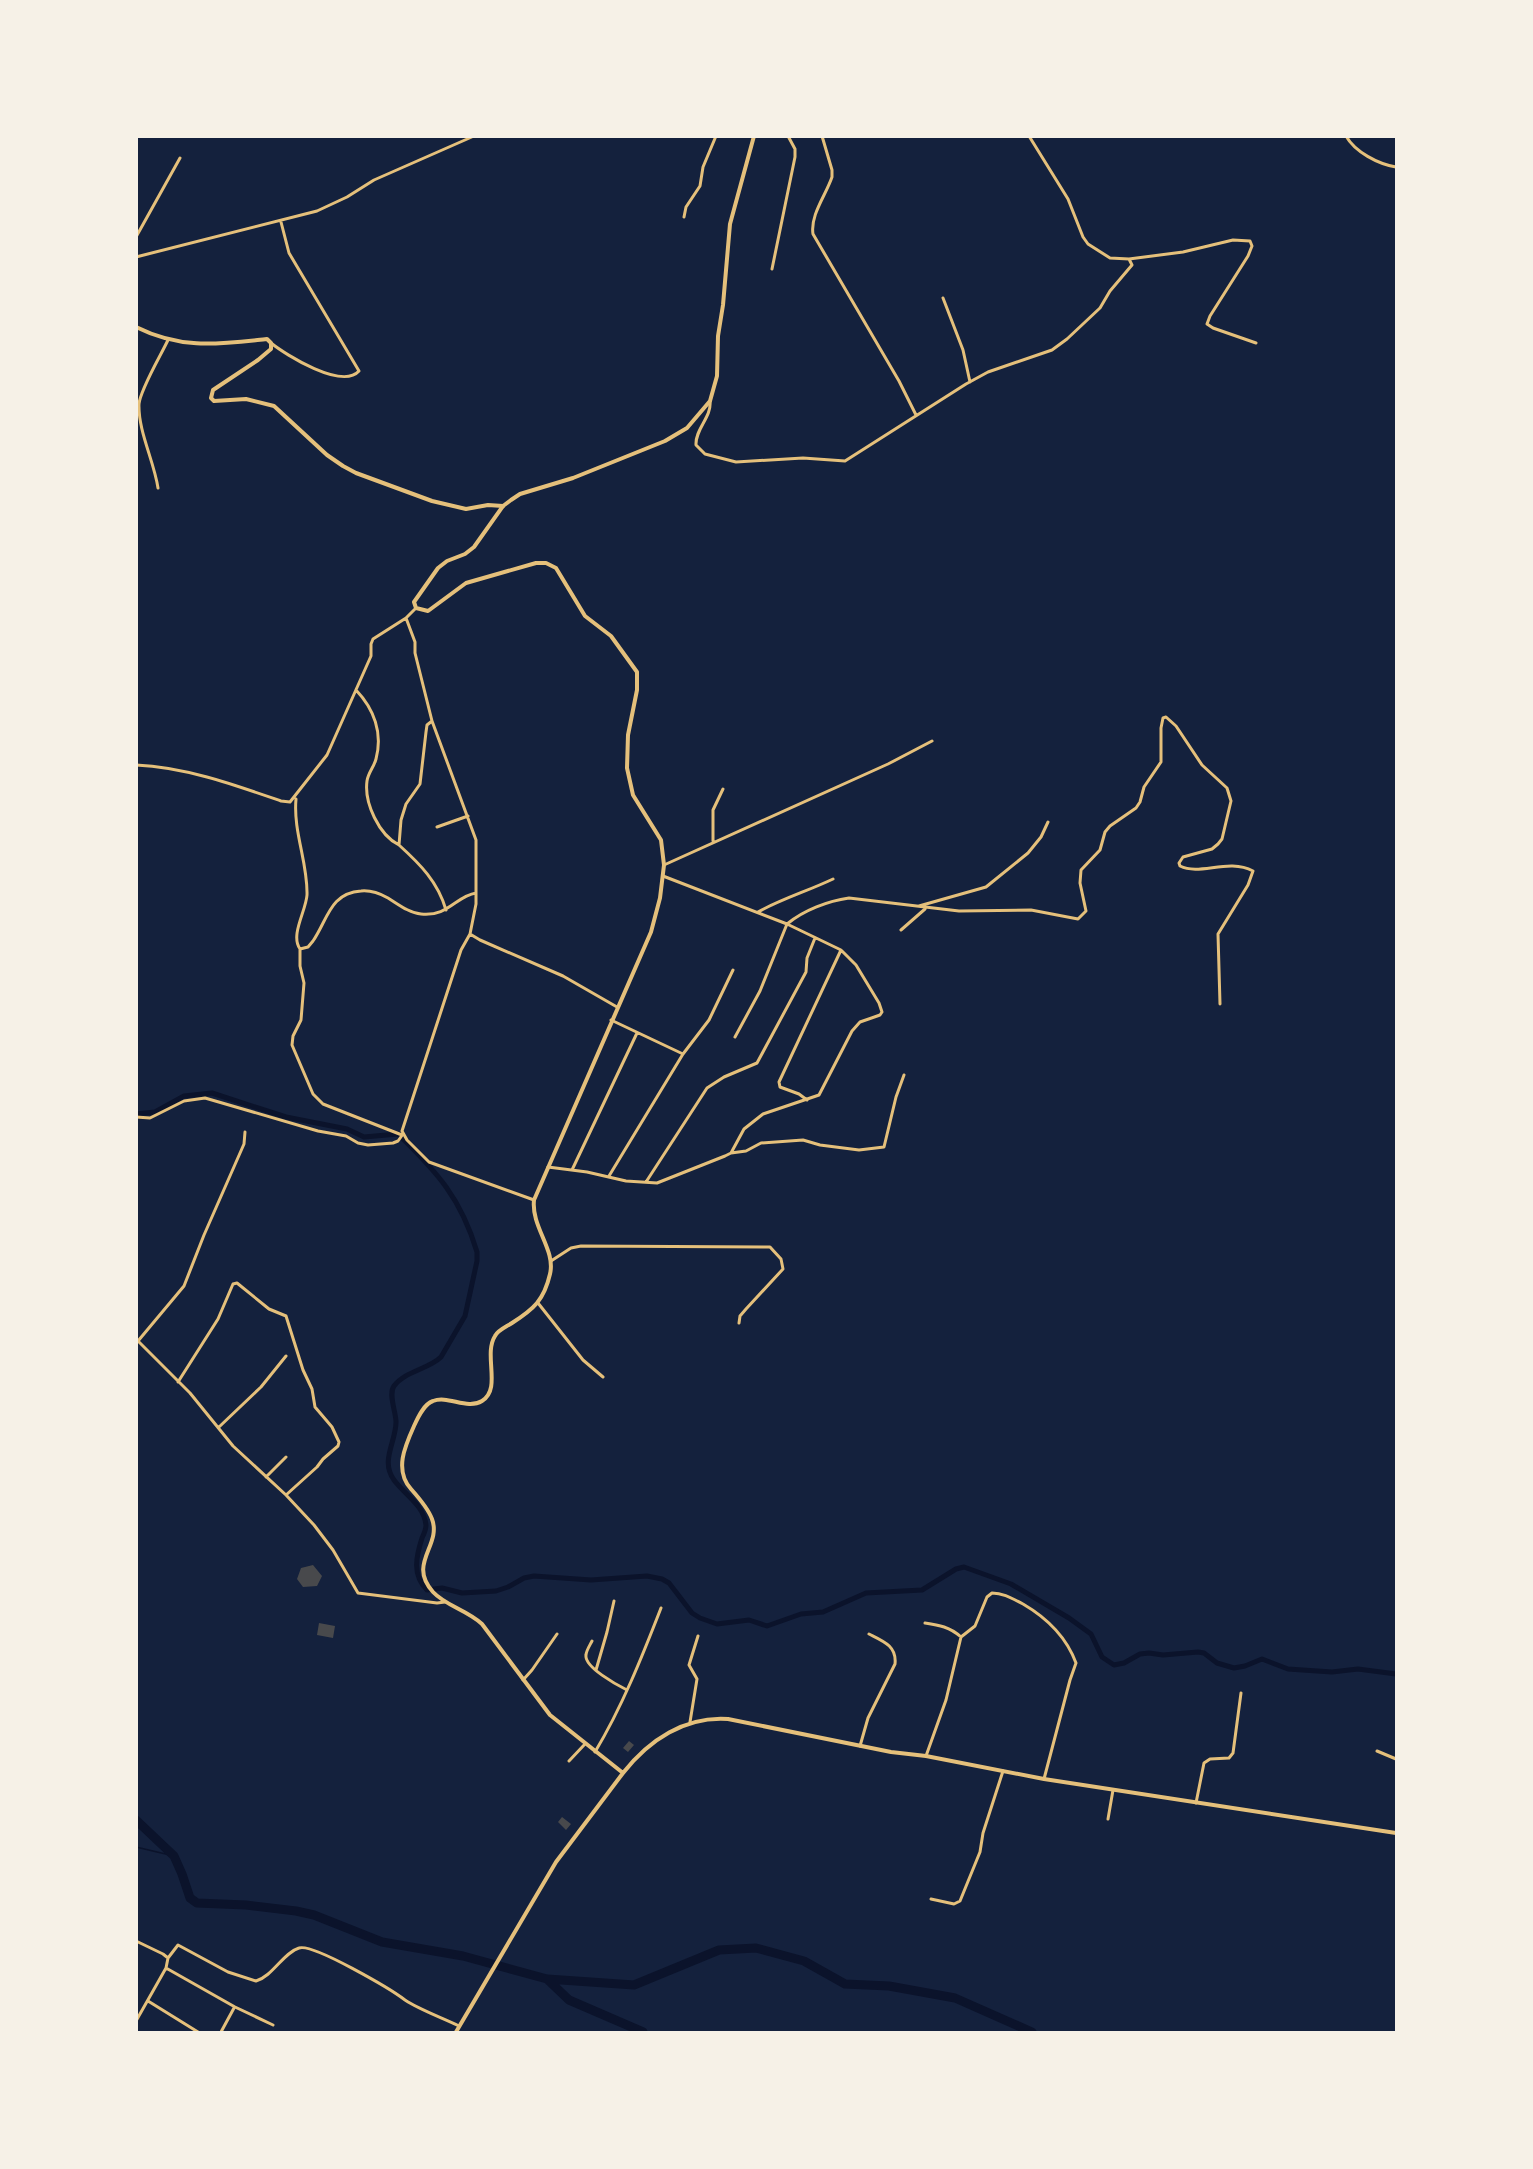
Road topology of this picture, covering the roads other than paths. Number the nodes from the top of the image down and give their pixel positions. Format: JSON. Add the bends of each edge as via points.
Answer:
{"nodes":[{"id":1,"x":474,"y":136,"type":"edge"},
{"id":2,"x":716,"y":136,"type":"edge"},
{"id":3,"x":754,"y":136,"type":"edge"},
{"id":4,"x":788,"y":136,"type":"edge"},
{"id":5,"x":822,"y":136,"type":"edge"},
{"id":6,"x":1029,"y":136,"type":"edge"},
{"id":7,"x":1346,"y":136,"type":"edge"},
{"id":8,"x":180,"y":158,"type":"dead end"},
{"id":9,"x":1396,"y":166,"type":"edge"},
{"id":10,"x":684,"y":217,"type":"dead end"},
{"id":11,"x":280,"y":222,"type":"junction"},
{"id":12,"x":136,"y":237,"type":"edge"},
{"id":13,"x":136,"y":256,"type":"edge"},
{"id":14,"x":1130,"y":259,"type":"junction"},
{"id":15,"x":772,"y":269,"type":"dead end"},
{"id":16,"x":943,"y":298,"type":"dead end"},
{"id":17,"x":136,"y":327,"type":"edge"},
{"id":18,"x":168,"y":340,"type":"junction"},
{"id":19,"x":271,"y":343,"type":"junction"},
{"id":20,"x":1256,"y":343,"type":"dead end"},
{"id":21,"x":970,"y":382,"type":"junction"},
{"id":22,"x":710,"y":401,"type":"junction"},
{"id":23,"x":916,"y":415,"type":"junction"},
{"id":24,"x":158,"y":488,"type":"dead end"},
{"id":25,"x":503,"y":506,"type":"junction"},
{"id":26,"x":416,"y":608,"type":"junction"},
{"id":27,"x":406,"y":618,"type":"junction"},
{"id":28,"x":356,"y":690,"type":"junction"},
{"id":29,"x":432,"y":721,"type":"junction"},
{"id":30,"x":932,"y":741,"type":"dead end"},
{"id":31,"x":136,"y":765,"type":"edge"},
{"id":32,"x":723,"y":789,"type":"dead end"},
{"id":33,"x":296,"y":797,"type":"junction"},
{"id":34,"x":468,"y":816,"type":"junction"},
{"id":35,"x":1048,"y":822,"type":"dead end"},
{"id":36,"x":437,"y":827,"type":"dead end"},
{"id":37,"x":713,"y":842,"type":"junction"},
{"id":38,"x":399,"y":845,"type":"junction"},
{"id":39,"x":664,"y":865,"type":"junction"},
{"id":40,"x":663,"y":876,"type":"junction"},
{"id":41,"x":833,"y":879,"type":"dead end"},
{"id":42,"x":476,"y":893,"type":"junction"},
{"id":43,"x":918,"y":906,"type":"junction"},
{"id":44,"x":925,"y":909,"type":"junction"},
{"id":45,"x":446,"y":910,"type":"junction"},
{"id":46,"x":758,"y":912,"type":"junction"},
{"id":47,"x":786,"y":924,"type":"junction"},
{"id":48,"x":901,"y":930,"type":"dead end"},
{"id":49,"x":470,"y":934,"type":"junction"},
{"id":50,"x":815,"y":938,"type":"junction"},
{"id":51,"x":300,"y":949,"type":"junction"},
{"id":52,"x":841,"y":950,"type":"junction"},
{"id":53,"x":733,"y":970,"type":"dead end"},
{"id":54,"x":1220,"y":1004,"type":"dead end"},
{"id":55,"x":617,"y":1007,"type":"junction"},
{"id":56,"x":611,"y":1020,"type":"junction"},
{"id":57,"x":637,"y":1033,"type":"junction"},
{"id":58,"x":735,"y":1036,"type":"dead end"},
{"id":59,"x":683,"y":1054,"type":"junction"},
{"id":60,"x":904,"y":1075,"type":"dead end"},
{"id":61,"x":807,"y":1100,"type":"junction"},
{"id":62,"x":136,"y":1117,"type":"edge"},
{"id":63,"x":245,"y":1132,"type":"dead end"},
{"id":64,"x":402,"y":1135,"type":"junction"},
{"id":65,"x":731,"y":1153,"type":"junction"},
{"id":66,"x":546,"y":1167,"type":"junction"},
{"id":67,"x":572,"y":1170,"type":"junction"},
{"id":68,"x":609,"y":1176,"type":"junction"},
{"id":69,"x":646,"y":1182,"type":"junction"},
{"id":70,"x":534,"y":1200,"type":"junction"},
{"id":71,"x":550,"y":1261,"type":"junction"},
{"id":72,"x":538,"y":1303,"type":"junction"},
{"id":73,"x":739,"y":1323,"type":"dead end"},
{"id":74,"x":137,"y":1340,"type":"edge"},
{"id":75,"x":286,"y":1356,"type":"dead end"},
{"id":76,"x":603,"y":1377,"type":"dead end"},
{"id":77,"x":178,"y":1382,"type":"junction"},
{"id":78,"x":219,"y":1427,"type":"junction"},
{"id":79,"x":286,"y":1457,"type":"dead end"},
{"id":80,"x":266,"y":1477,"type":"junction"},
{"id":81,"x":286,"y":1495,"type":"junction"},
{"id":82,"x":614,"y":1601,"type":"dead end"},
{"id":83,"x":445,"y":1602,"type":"junction"},
{"id":84,"x":661,"y":1608,"type":"dead end"},
{"id":85,"x":925,"y":1623,"type":"dead end"},
{"id":86,"x":557,"y":1634,"type":"dead end"},
{"id":87,"x":869,"y":1634,"type":"dead end"},
{"id":88,"x":698,"y":1636,"type":"dead end"},
{"id":89,"x":961,"y":1637,"type":"junction"},
{"id":90,"x":592,"y":1641,"type":"dead end"},
{"id":91,"x":596,"y":1670,"type":"junction"},
{"id":92,"x":523,"y":1680,"type":"junction"},
{"id":93,"x":627,"y":1690,"type":"junction"},
{"id":94,"x":1241,"y":1693,"type":"dead end"},
{"id":95,"x":690,"y":1722,"type":"junction"},
{"id":96,"x":585,"y":1744,"type":"junction"},
{"id":97,"x":860,"y":1746,"type":"junction"},
{"id":98,"x":1377,"y":1751,"type":"dead end"},
{"id":99,"x":595,"y":1752,"type":"junction"},
{"id":100,"x":926,"y":1756,"type":"junction"},
{"id":101,"x":1396,"y":1759,"type":"edge"},
{"id":102,"x":569,"y":1761,"type":"dead end"},
{"id":103,"x":1003,"y":1771,"type":"junction"},
{"id":104,"x":623,"y":1773,"type":"junction"},
{"id":105,"x":1044,"y":1779,"type":"junction"},
{"id":106,"x":1113,"y":1790,"type":"junction"},
{"id":107,"x":1196,"y":1803,"type":"junction"},
{"id":108,"x":1108,"y":1819,"type":"dead end"},
{"id":109,"x":1396,"y":1833,"type":"edge"},
{"id":110,"x":931,"y":1899,"type":"dead end"},
{"id":111,"x":136,"y":1941,"type":"edge"},
{"id":112,"x":168,"y":1958,"type":"junction"},
{"id":113,"x":166,"y":1968,"type":"junction"},
{"id":114,"x":148,"y":2001,"type":"junction"},
{"id":115,"x":235,"y":2007,"type":"junction"},
{"id":116,"x":136,"y":2021,"type":"edge"},
{"id":117,"x":273,"y":2025,"type":"dead end"},
{"id":118,"x":459,"y":2026,"type":"junction"},
{"id":119,"x":198,"y":2032,"type":"edge"},
{"id":120,"x":221,"y":2032,"type":"edge"},
{"id":121,"x":456,"y":2032,"type":"edge"}],
"edges":[{"from":1,"to":11,"type":"street","via":[[374,180],[317,211]]},
{"from":2,"to":10,"type":"street","via":[[700,186]]},
{"from":3,"to":22,"type":"main road","via":[[730,224],[717,376]]},
{"from":4,"to":15,"type":"street","via":[[795,157]]},
{"from":5,"to":23,"type":"street","via":[[832,177],[814,218],[813,234]]},
{"from":6,"to":14,"type":"street","via":[[1068,199],[1088,244],[1110,258]]},
{"from":7,"to":9,"type":"street","via":[[1362,152],[1382,164]]},
{"from":8,"to":12,"type":"street"},
{"from":11,"to":13,"type":"street"},
{"from":11,"to":19,"type":"street","via":[[289,253],[359,371],[348,376],[316,369],[293,360]]},
{"from":14,"to":20,"type":"street","via":[[1233,240],[1250,241],[1248,256],[1207,324]]},
{"from":14,"to":21,"type":"street","via":[[1130,270],[1100,308],[1067,339],[1052,350]]},
{"from":16,"to":21,"type":"street","via":[[963,350]]},
{"from":17,"to":18,"type":"main road"},
{"from":18,"to":19,"type":"main road","via":[[219,345],[267,339]]},
{"from":18,"to":24,"type":"street","via":[[139,404]]},
{"from":19,"to":25,"type":"main road","via":[[271,349],[264,355],[213,390],[211,398],[246,399],[274,406],[327,455],[356,473],[466,509]]},
{"from":21,"to":23,"type":"street"},
{"from":22,"to":23,"type":"street","via":[[696,445],[705,454],[736,462],[803,458],[845,461]]},
{"from":22,"to":25,"type":"main road","via":[[687,428],[664,441],[573,478],[520,494]]},
{"from":25,"to":26,"type":"main road","via":[[474,547],[438,568],[417,595]]},
{"from":26,"to":27,"type":"street"},
{"from":26,"to":39,"type":"main road","via":[[428,611],[466,583],[536,563],[556,568],[585,616],[611,636],[637,672],[627,768],[633,795],[661,840]]},
{"from":27,"to":28,"type":"street","via":[[373,639],[371,656]]},
{"from":27,"to":29,"type":"street"},
{"from":28,"to":33,"type":"street","via":[[327,755]]},
{"from":28,"to":38,"type":"street","via":[[369,704],[376,721],[378,752],[367,779],[370,802],[382,832]]},
{"from":29,"to":34,"type":"street"},
{"from":29,"to":38,"type":"street","via":[[426,732],[420,784],[406,804]]},
{"from":30,"to":37,"type":"street"},
{"from":31,"to":33,"type":"street","via":[[203,777],[280,801],[290,802]]},
{"from":32,"to":37,"type":"street","via":[[713,810]]},
{"from":33,"to":51,"type":"street","via":[[296,826],[307,891],[297,933],[296,944]]},
{"from":34,"to":36,"type":"street"},
{"from":34,"to":42,"type":"street","via":[[476,840]]},
{"from":35,"to":43,"type":"street","via":[[1028,853],[986,887]]},
{"from":37,"to":39,"type":"street"},
{"from":38,"to":45,"type":"street","via":[[436,884]]},
{"from":39,"to":40,"type":"main road"},
{"from":40,"to":46,"type":"street"},
{"from":40,"to":55,"type":"main road","via":[[651,932]]},
{"from":41,"to":46,"type":"street"},
{"from":42,"to":45,"type":"street"},
{"from":42,"to":49,"type":"street"},
{"from":43,"to":44,"type":"street"},
{"from":43,"to":47,"type":"street","via":[[849,898],[832,901]]},
{"from":44,"to":48,"type":"street"},
{"from":44,"to":54,"type":"street","via":[[1031,910],[1078,919],[1083,916],[1086,911],[1081,870],[1100,850],[1104,832],[1140,802],[1146,783],[1161,762],[1161,728],[1166,717],[1202,765],[1227,788],[1231,801],[1222,839],[1212,849],[1183,857],[1180,866],[1188,869],[1236,865],[1253,871],[1218,934]]},
{"from":45,"to":51,"type":"street","via":[[421,914],[369,890],[353,891],[337,899],[313,941]]},
{"from":46,"to":47,"type":"street"},
{"from":47,"to":50,"type":"street"},
{"from":47,"to":58,"type":"street","via":[[760,992]]},
{"from":49,"to":55,"type":"street","via":[[563,976]]},
{"from":49,"to":64,"type":"street","via":[[461,950]]},
{"from":50,"to":52,"type":"street"},
{"from":50,"to":69,"type":"street","via":[[806,972],[757,1063],[708,1088]]},
{"from":51,"to":64,"type":"street","via":[[304,983],[302,1020],[292,1045],[307,1084],[323,1104]]},
{"from":52,"to":61,"type":"street","via":[[779,1082]]},
{"from":52,"to":61,"type":"street","via":[[856,965],[882,1012],[860,1022],[852,1031],[819,1095]]},
{"from":53,"to":59,"type":"street","via":[[709,1020]]},
{"from":55,"to":56,"type":"main road"},
{"from":56,"to":57,"type":"street"},
{"from":56,"to":66,"type":"main road"},
{"from":57,"to":59,"type":"street"},
{"from":57,"to":67,"type":"street"},
{"from":59,"to":68,"type":"street"},
{"from":60,"to":65,"type":"street","via":[[884,1147],[859,1150],[803,1140],[761,1143]]},
{"from":61,"to":65,"type":"street","via":[[753,1121]]},
{"from":62,"to":64,"type":"street","via":[[150,1118],[184,1101],[205,1098],[368,1145],[393,1143]]},
{"from":63,"to":74,"type":"street","via":[[244,1144],[184,1286]]},
{"from":64,"to":70,"type":"street","via":[[429,1162]]},
{"from":65,"to":69,"type":"street","via":[[657,1183]]},
{"from":66,"to":67,"type":"street"},
{"from":66,"to":70,"type":"main road"},
{"from":67,"to":68,"type":"street"},
{"from":68,"to":69,"type":"street"},
{"from":70,"to":71,"type":"main road","via":[[533,1214]]},
{"from":71,"to":72,"type":"main road","via":[[550,1275]]},
{"from":71,"to":73,"type":"street","via":[[581,1246],[770,1247],[781,1259],[783,1269],[740,1316]]},
{"from":72,"to":76,"type":"street","via":[[583,1360]]},
{"from":72,"to":83,"type":"main road","via":[[494,1338],[489,1395],[467,1404],[435,1399],[417,1421],[406,1444],[404,1479],[427,1509],[434,1526],[423,1572],[429,1587]]},
{"from":74,"to":77,"type":"street"},
{"from":75,"to":78,"type":"street","via":[[261,1387]]},
{"from":77,"to":78,"type":"street"},
{"from":77,"to":81,"type":"street","via":[[218,1319],[233,1284],[287,1317],[315,1407],[339,1442]]},
{"from":78,"to":80,"type":"street"},
{"from":79,"to":80,"type":"street"},
{"from":80,"to":81,"type":"street"},
{"from":81,"to":83,"type":"street","via":[[321,1534],[361,1594]]},
{"from":82,"to":91,"type":"street"},
{"from":83,"to":92,"type":"main road","via":[[482,1624]]},
{"from":84,"to":93,"type":"street"},
{"from":85,"to":89,"type":"street","via":[[945,1626]]},
{"from":86,"to":92,"type":"street"},
{"from":87,"to":97,"type":"street","via":[[888,1644],[896,1657],[868,1718]]},
{"from":88,"to":95,"type":"street","via":[[689,1665],[697,1679]]},
{"from":89,"to":100,"type":"street","via":[[946,1700]]},
{"from":89,"to":105,"type":"street","via":[[975,1626],[987,1598],[997,1593],[1037,1612],[1063,1638],[1076,1663]]},
{"from":90,"to":91,"type":"street","via":[[585,1657]]},
{"from":91,"to":93,"type":"street"},
{"from":92,"to":96,"type":"main road","via":[[550,1715]]},
{"from":93,"to":99,"type":"street"},
{"from":94,"to":107,"type":"street","via":[[1232,1756],[1204,1763]]},
{"from":95,"to":97,"type":"main road","via":[[728,1719]]},
{"from":95,"to":104,"type":"main road","via":[[651,1743]]},
{"from":96,"to":99,"type":"main road"},
{"from":96,"to":102,"type":"street"},
{"from":97,"to":100,"type":"main road"},
{"from":98,"to":101,"type":"street"},
{"from":99,"to":104,"type":"main road"},
{"from":100,"to":103,"type":"main road"},
{"from":103,"to":105,"type":"main road"},
{"from":103,"to":110,"type":"street","via":[[980,1852],[960,1901],[954,1904]]},
{"from":104,"to":118,"type":"main road","via":[[556,1862]]},
{"from":105,"to":106,"type":"main road"},
{"from":106,"to":107,"type":"main road"},
{"from":106,"to":108,"type":"street"},
{"from":107,"to":109,"type":"main road"},
{"from":111,"to":112,"type":"street"},
{"from":112,"to":113,"type":"street"},
{"from":112,"to":118,"type":"street","via":[[180,1945],[228,1972],[258,1980],[304,1947],[335,1959]]},
{"from":113,"to":114,"type":"street"},
{"from":113,"to":115,"type":"street"},
{"from":114,"to":116,"type":"street"},
{"from":114,"to":119,"type":"street"},
{"from":115,"to":117,"type":"street"},
{"from":115,"to":120,"type":"street"},
{"from":118,"to":121,"type":"main road"}]}
